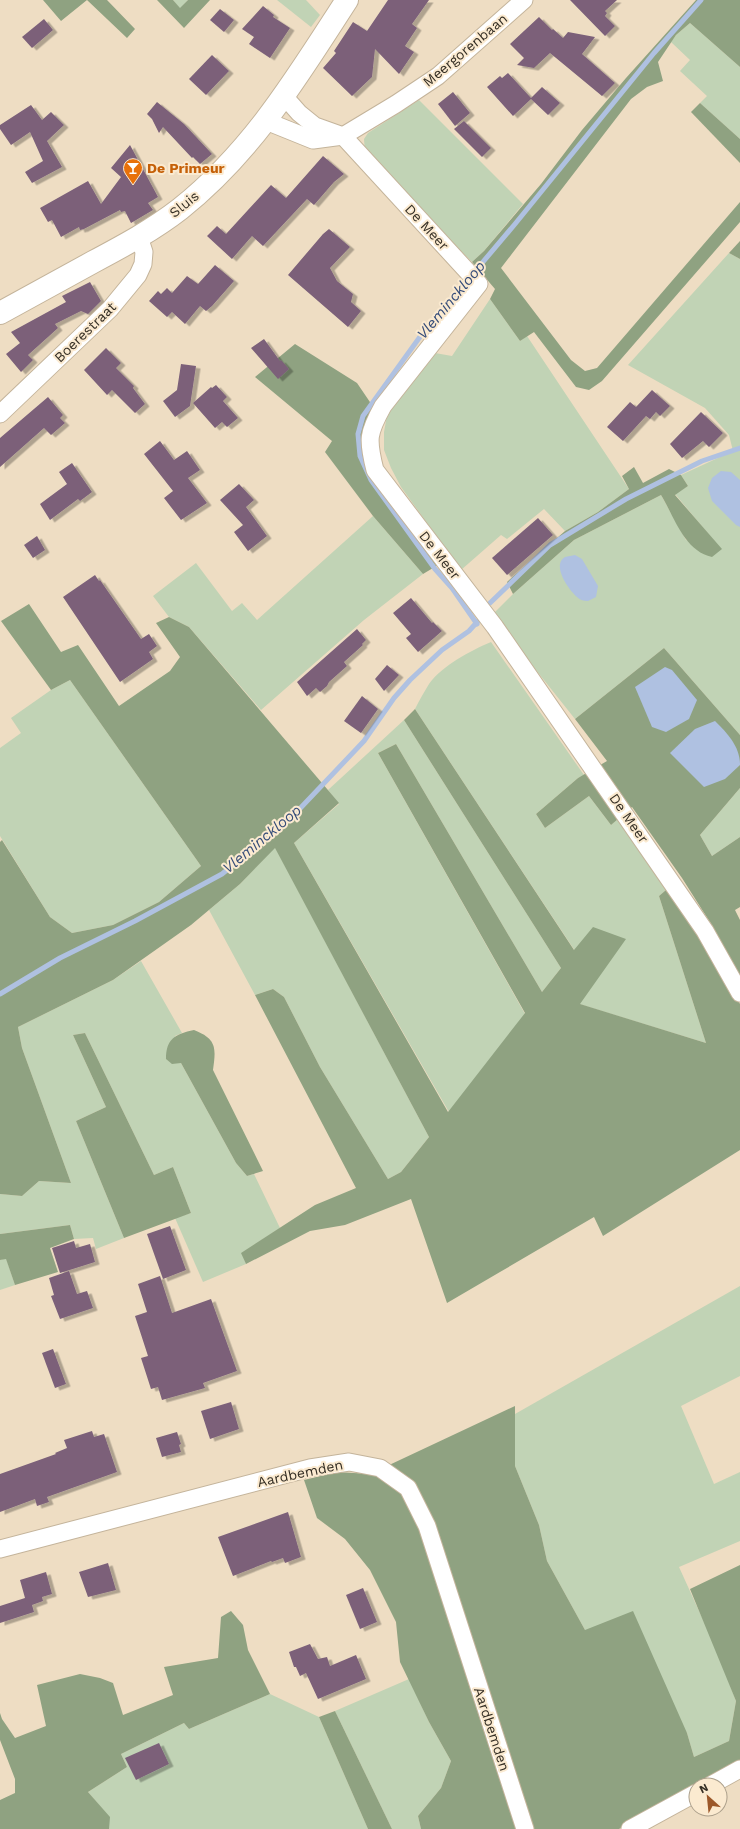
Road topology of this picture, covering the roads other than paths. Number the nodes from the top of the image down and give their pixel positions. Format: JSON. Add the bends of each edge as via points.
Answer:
{"nodes":[{"id":1,"x":347,"y":0,"type":"edge"},
{"id":2,"x":524,"y":0,"type":"edge"},
{"id":3,"x":284,"y":96,"type":"junction"},
{"id":4,"x":266,"y":121,"type":"junction"},
{"id":5,"x":343,"y":136,"type":"junction"},
{"id":6,"x":139,"y":237,"type":"junction"},
{"id":7,"x":0,"y":313,"type":"edge"},
{"id":8,"x":0,"y":414,"type":"edge"},
{"id":9,"x":740,"y":993,"type":"edge"},
{"id":10,"x":0,"y":1549,"type":"edge"},
{"id":11,"x":740,"y":1769,"type":"edge"},
{"id":12,"x":726,"y":1777,"type":"edge"},
{"id":13,"x":688,"y":1797,"type":"edge"},
{"id":14,"x":525,"y":1829,"type":"edge"},
{"id":15,"x":630,"y":1829,"type":"edge"}],
"edges":[{"from":1,"to":3,"type":"street","name":"Sluis"},
{"from":2,"to":5,"type":"street","name":"Meergorenbaan","via":[[438,76]]},
{"from":3,"to":4,"type":"street","name":"Sluis"},
{"from":3,"to":5,"type":"street","via":[[315,126]]},
{"from":4,"to":5,"type":"street","name":"Meergorenbaan","via":[[313,140]]},
{"from":4,"to":6,"type":"street","name":"Sluis","via":[[200,192]]},
{"from":5,"to":9,"type":"street","name":"De Meer","via":[[479,284],[379,413],[372,426],[369,447],[375,470],[504,640],[701,925]]},
{"from":6,"to":7,"type":"street","name":"Sluis"},
{"from":6,"to":8,"type":"street","name":"Boerestraat","via":[[144,252],[143,264],[138,275],[110,309]]},
{"from":10,"to":14,"type":"street","name":"Aardbemden","via":[[310,1468],[349,1462],[380,1468],[408,1488],[427,1526]]},
{"from":11,"to":12,"type":"street"},
{"from":13,"to":15,"type":"street"}]}
